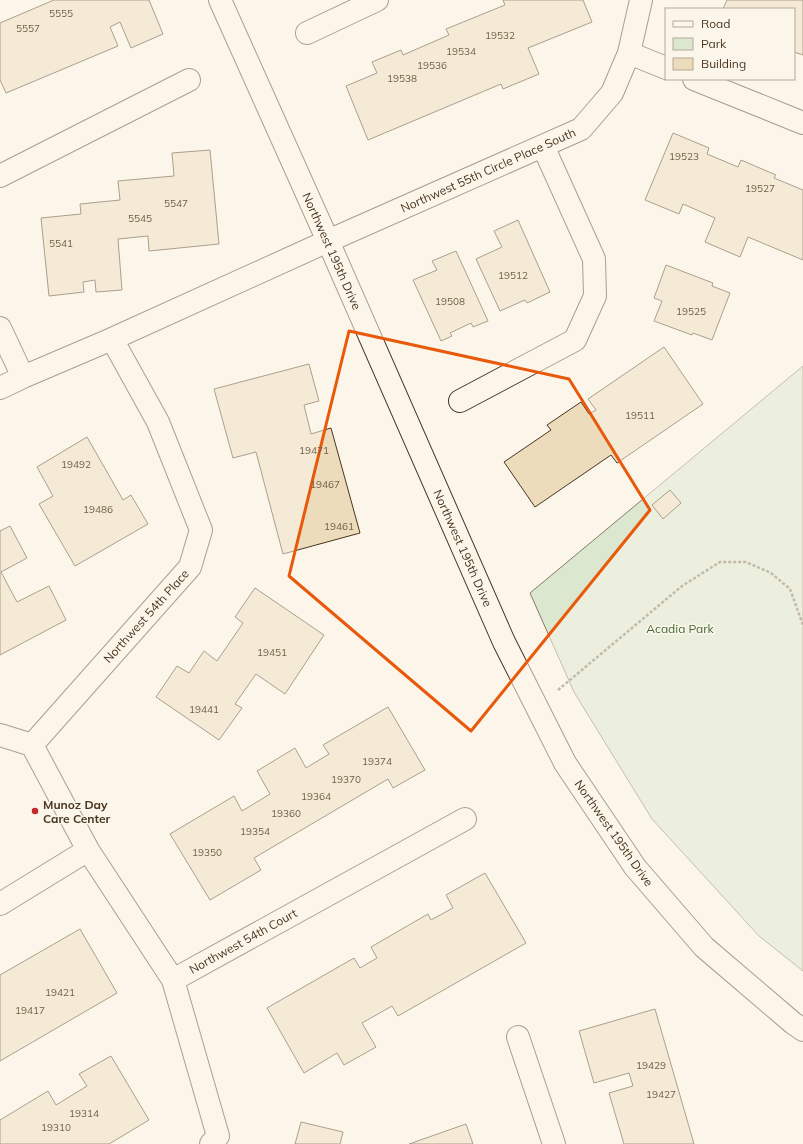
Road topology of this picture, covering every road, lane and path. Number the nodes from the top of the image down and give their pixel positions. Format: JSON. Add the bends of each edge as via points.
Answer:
{"nodes":[{"id":1,"x":220,"y":0,"type":"edge"},
{"id":2,"x":377,"y":0,"type":"edge"},
{"id":3,"x":641,"y":0,"type":"edge"},
{"id":4,"x":307,"y":33,"type":"dead end"},
{"id":5,"x":629,"y":53,"type":"junction"},
{"id":6,"x":665,"y":68,"type":"edge"},
{"id":7,"x":189,"y":80,"type":"dead end"},
{"id":8,"x":696,"y":80,"type":"edge"},
{"id":9,"x":803,"y":123,"type":"edge"},
{"id":10,"x":543,"y":146,"type":"junction"},
{"id":11,"x":0,"y":176,"type":"edge"},
{"id":12,"x":328,"y":241,"type":"junction"},
{"id":13,"x":0,"y":328,"type":"edge"},
{"id":14,"x":112,"y":339,"type":"junction"},
{"id":15,"x":23,"y":377,"type":"junction"},
{"id":16,"x":0,"y":388,"type":"edge"},
{"id":17,"x":460,"y":401,"type":"dead end"},
{"id":18,"x":803,"y":625,"type":"edge"},
{"id":19,"x":537,"y":708,"type":"junction"},
{"id":20,"x":0,"y":736,"type":"edge"},
{"id":21,"x":32,"y":745,"type":"junction"},
{"id":22,"x":465,"y":819,"type":"dead end"},
{"id":23,"x":88,"y":850,"type":"junction"},
{"id":24,"x":0,"y":904,"type":"edge"},
{"id":25,"x":173,"y":980,"type":"junction"},
{"id":26,"x":803,"y":1030,"type":"edge"},
{"id":27,"x":518,"y":1037,"type":"dead end"},
{"id":28,"x":211,"y":1144,"type":"edge"},
{"id":29,"x":554,"y":1144,"type":"edge"}],
"edges":[{"from":1,"to":12,"type":"street","name":"Northwest 195th Drive"},
{"from":2,"to":4,"type":"street"},
{"from":3,"to":5,"type":"street","name":"Northwest 55th Circle Place South"},
{"from":5,"to":6,"type":"street"},
{"from":5,"to":10,"type":"street","name":"Northwest 55th Circle Place South","via":[[612,93],[581,129]]},
{"from":7,"to":11,"type":"street"},
{"from":8,"to":9,"type":"street"},
{"from":10,"to":12,"type":"street","name":"Northwest 55th Circle Place South"},
{"from":10,"to":17,"type":"street","via":[[594,259],[595,296],[575,340]]},
{"from":12,"to":14,"type":"street","name":"Northwest 55th Circle Place South"},
{"from":12,"to":19,"type":"street","name":"Northwest 195th Drive","via":[[504,642]]},
{"from":13,"to":15,"type":"street"},
{"from":14,"to":15,"type":"street","name":"Northwest 55th Circle Place South"},
{"from":14,"to":21,"type":"street","name":"Northwest 54th Place","via":[[158,422],[201,530],[190,567]]},
{"from":15,"to":16,"type":"street","name":"Northwest 55th Circle Place South"},
{"from":18,"to":19,"type":"path","via":[[790,589],[771,573],[746,562],[720,562],[682,586]]},
{"from":19,"to":26,"type":"street","name":"Northwest 195th Drive","via":[[565,763],[635,867],[704,947]]},
{"from":20,"to":21,"type":"street"},
{"from":21,"to":23,"type":"street"},
{"from":22,"to":25,"type":"street","name":"Northwest 54th Court"},
{"from":23,"to":24,"type":"street"},
{"from":23,"to":25,"type":"street"},
{"from":25,"to":28,"type":"street","via":[[218,1136]]},
{"from":27,"to":29,"type":"street"}]}
